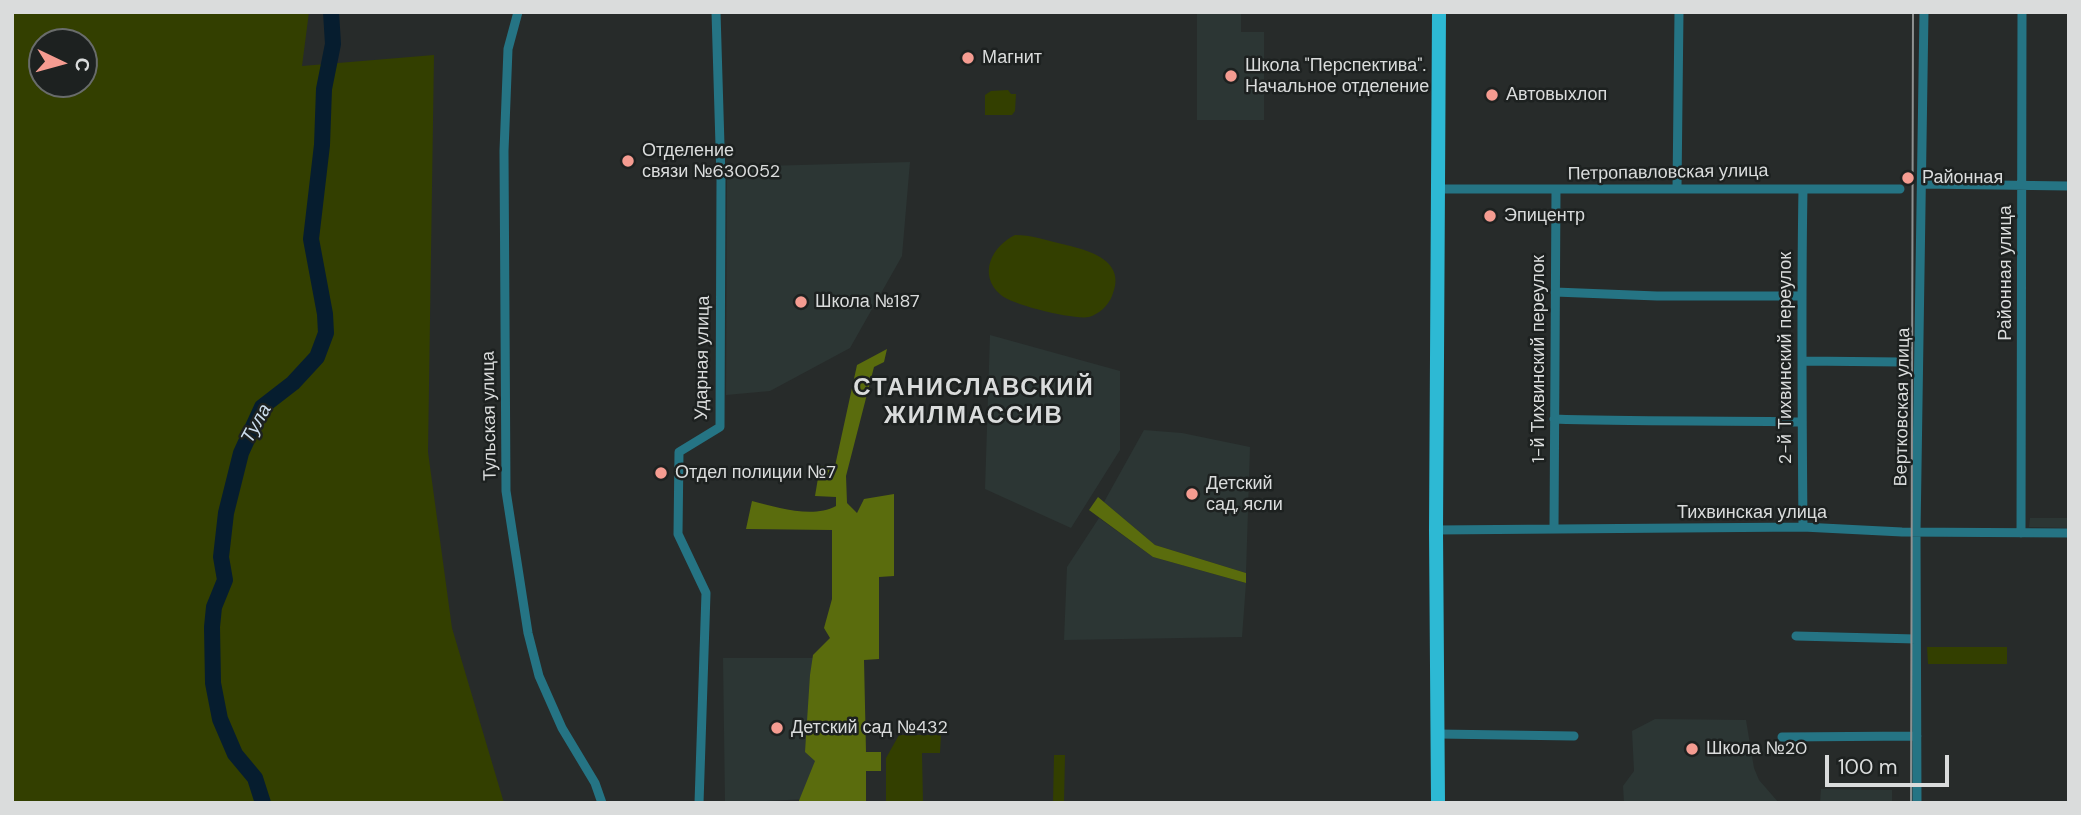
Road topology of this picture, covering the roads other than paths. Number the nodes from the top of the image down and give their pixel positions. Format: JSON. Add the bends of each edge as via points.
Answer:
{"nodes":[{"id":1,"x":518,"y":12,"type":"edge"},
{"id":2,"x":716,"y":12,"type":"edge"},
{"id":3,"x":1440,"y":12,"type":"edge"},
{"id":4,"x":1679,"y":12,"type":"edge"},
{"id":5,"x":1924,"y":12,"type":"edge"},
{"id":6,"x":2022,"y":12,"type":"edge"},
{"id":7,"x":1922,"y":184,"type":"junction"},
{"id":8,"x":2022,"y":185,"type":"junction"},
{"id":9,"x":2069,"y":186,"type":"edge"},
{"id":10,"x":1677,"y":188,"type":"junction"},
{"id":11,"x":1900,"y":188,"type":"dead end"},
{"id":12,"x":1437,"y":189,"type":"junction"},
{"id":13,"x":1803,"y":189,"type":"junction"},
{"id":14,"x":1556,"y":190,"type":"junction"},
{"id":15,"x":1555,"y":292,"type":"junction"},
{"id":16,"x":1801,"y":296,"type":"junction"},
{"id":17,"x":1803,"y":361,"type":"junction"},
{"id":18,"x":1901,"y":362,"type":"dead end"},
{"id":19,"x":1554,"y":419,"type":"junction"},
{"id":20,"x":1802,"y":422,"type":"junction"},
{"id":21,"x":1802,"y":527,"type":"junction"},
{"id":22,"x":1554,"y":528,"type":"junction"},
{"id":23,"x":1436,"y":530,"type":"junction"},
{"id":24,"x":1916,"y":533,"type":"junction"},
{"id":25,"x":2021,"y":533,"type":"junction"},
{"id":26,"x":2069,"y":533,"type":"edge"},
{"id":27,"x":1796,"y":636,"type":"dead end"},
{"id":28,"x":1916,"y":639,"type":"junction"},
{"id":29,"x":1438,"y":734,"type":"junction"},
{"id":30,"x":1574,"y":736,"type":"dead end"},
{"id":31,"x":1917,"y":736,"type":"junction"},
{"id":32,"x":1782,"y":737,"type":"dead end"},
{"id":33,"x":602,"y":803,"type":"edge"},
{"id":34,"x":699,"y":803,"type":"edge"},
{"id":35,"x":1438,"y":803,"type":"edge"},
{"id":36,"x":1917,"y":803,"type":"edge"}],
"edges":[{"from":1,"to":33,"type":"street","name":"Тульская улица","via":[[508,49],[504,151],[506,491],[528,633],[540,676]]},
{"from":2,"to":34,"type":"street","name":"Ударная улица","via":[[720,427],[679,452],[678,534],[706,593]]},
{"from":3,"to":12,"type":"main road"},
{"from":4,"to":10,"type":"street"},
{"from":5,"to":7,"type":"street","name":"Вертковская улица"},
{"from":6,"to":8,"type":"street","name":"Районная улица"},
{"from":7,"to":8,"type":"street"},
{"from":7,"to":24,"type":"street","name":"Вертковская улица"},
{"from":8,"to":9,"type":"street"},
{"from":8,"to":25,"type":"street","name":"Районная улица"},
{"from":10,"to":13,"type":"street","name":"Петропавловская улица"},
{"from":10,"to":14,"type":"street","name":"Петропавловская улица"},
{"from":11,"to":13,"type":"street","name":"Петропавловская улица"},
{"from":12,"to":14,"type":"street","name":"Петропавловская улица"},
{"from":12,"to":23,"type":"main road"},
{"from":13,"to":16,"type":"street","name":"2-й Тихвинский переулок"},
{"from":14,"to":15,"type":"street","name":"1-й Тихвинский переулок"},
{"from":15,"to":16,"type":"street"},
{"from":15,"to":19,"type":"street","name":"1-й Тихвинский переулок"},
{"from":16,"to":17,"type":"street","name":"2-й Тихвинский переулок"},
{"from":17,"to":18,"type":"street"},
{"from":17,"to":20,"type":"street","name":"2-й Тихвинский переулок"},
{"from":19,"to":20,"type":"street"},
{"from":19,"to":22,"type":"street","name":"1-й Тихвинский переулок"},
{"from":20,"to":21,"type":"street","name":"2-й Тихвинский переулок"},
{"from":21,"to":22,"type":"street","name":"Тихвинская улица"},
{"from":21,"to":24,"type":"street","name":"Тихвинская улица"},
{"from":22,"to":23,"type":"street","name":"Тихвинская улица"},
{"from":23,"to":29,"type":"main road"},
{"from":24,"to":25,"type":"street","name":"Тихвинская улица"},
{"from":24,"to":28,"type":"street","name":"Вертковская улица"},
{"from":25,"to":26,"type":"street","name":"Тихвинская улица"},
{"from":27,"to":28,"type":"street"},
{"from":28,"to":31,"type":"street","name":"Вертковская улица"},
{"from":29,"to":30,"type":"street"},
{"from":29,"to":35,"type":"main road"},
{"from":31,"to":32,"type":"street"},
{"from":31,"to":36,"type":"street","name":"Вертковская улица"}]}
